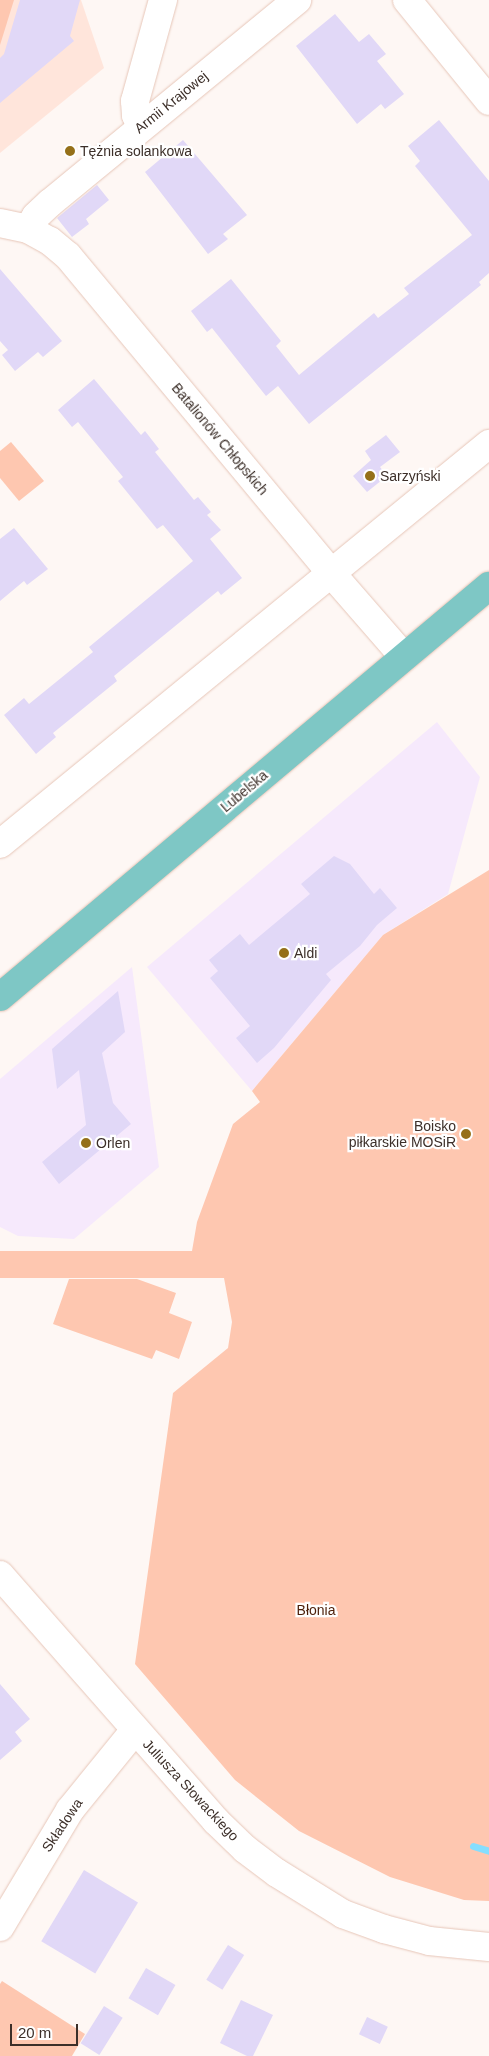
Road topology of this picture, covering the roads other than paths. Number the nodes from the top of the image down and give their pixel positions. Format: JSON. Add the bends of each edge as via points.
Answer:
{"nodes":[{"id":1,"x":163,"y":0,"type":"edge"},
{"id":2,"x":297,"y":0,"type":"edge"},
{"id":3,"x":407,"y":0,"type":"edge"},
{"id":4,"x":489,"y":101,"type":"edge"},
{"id":5,"x":141,"y":127,"type":"junction"},
{"id":6,"x":0,"y":223,"type":"edge"},
{"id":7,"x":28,"y":229,"type":"junction"},
{"id":8,"x":489,"y":444,"type":"edge"},
{"id":9,"x":331,"y":573,"type":"junction"},
{"id":10,"x":489,"y":586,"type":"edge"},
{"id":11,"x":404,"y":657,"type":"junction"},
{"id":12,"x":0,"y":844,"type":"edge"},
{"id":13,"x":0,"y":997,"type":"edge"},
{"id":14,"x":0,"y":1575,"type":"edge"},
{"id":15,"x":135,"y":1730,"type":"junction"},
{"id":16,"x":0,"y":1927,"type":"edge"},
{"id":17,"x":489,"y":1947,"type":"edge"}],
"edges":[{"from":1,"to":5,"type":"street","via":[[135,101]]},
{"from":2,"to":5,"type":"street","name":"Armii Krajowej"},
{"from":3,"to":4,"type":"street"},
{"from":5,"to":7,"type":"street","name":"Armii Krajowej","via":[[43,209]]},
{"from":6,"to":7,"type":"street","name":"Batalionów Chłopskich"},
{"from":7,"to":9,"type":"street","name":"Batalionów Chłopskich","via":[[68,256]]},
{"from":8,"to":9,"type":"street"},
{"from":9,"to":11,"type":"street","name":"Batalionów Chłopskich"},
{"from":9,"to":12,"type":"street"},
{"from":10,"to":11,"type":"main road","name":"Lubelska"},
{"from":11,"to":13,"type":"main road","name":"Lubelska"},
{"from":14,"to":15,"type":"street","name":"Juliusza Słowackiego"},
{"from":15,"to":16,"type":"street","name":"Składowa","via":[[70,1810]]},
{"from":15,"to":17,"type":"street","name":"Juliusza Słowackiego","via":[[245,1849],[309,1894],[343,1914],[384,1929],[428,1941]]}]}
